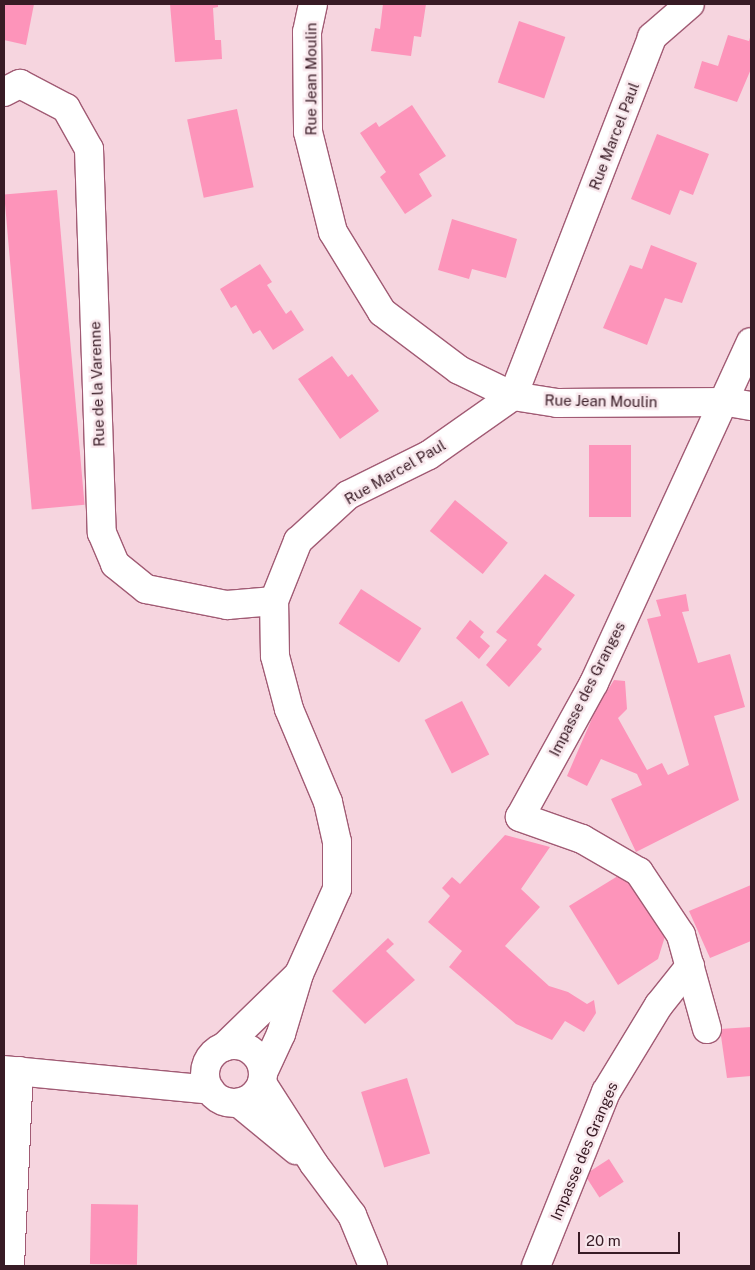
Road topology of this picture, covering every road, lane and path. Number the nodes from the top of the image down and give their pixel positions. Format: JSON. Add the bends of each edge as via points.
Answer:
{"nodes":[{"id":1,"x":313,"y":4,"type":"edge"},
{"id":2,"x":690,"y":4,"type":"edge"},
{"id":3,"x":4,"y":92,"type":"edge"},
{"id":4,"x":751,"y":342,"type":"edge"},
{"id":5,"x":513,"y":396,"type":"junction"},
{"id":6,"x":723,"y":403,"type":"junction"},
{"id":7,"x":751,"y":406,"type":"edge"},
{"id":8,"x":274,"y":601,"type":"junction"},
{"id":9,"x":690,"y":966,"type":"junction"},
{"id":10,"x":299,"y":974,"type":"junction"},
{"id":11,"x":707,"y":1029,"type":"dead end"},
{"id":12,"x":216,"y":1054,"type":"junction"},
{"id":13,"x":11,"y":1071,"type":"edge"},
{"id":14,"x":263,"y":1078,"type":"junction"},
{"id":15,"x":140,"y":1081,"type":"junction"},
{"id":16,"x":210,"y":1090,"type":"junction"},
{"id":17,"x":239,"y":1103,"type":"junction"},
{"id":18,"x":314,"y":1164,"type":"junction"},
{"id":19,"x":10,"y":1266,"type":"edge"},
{"id":20,"x":373,"y":1266,"type":"edge"},
{"id":21,"x":536,"y":1266,"type":"edge"}],
"edges":[{"from":1,"to":5,"type":"street","name":"Rue Jean Moulin","via":[[307,32],[308,132],[333,232],[382,312],[459,370]]},
{"from":2,"to":5,"type":"street","name":"Rue Marcel Paul","via":[[652,37]]},
{"from":3,"to":8,"type":"street","name":"Rue de la Varenne","via":[[20,84],[66,108],[89,149],[102,533],[115,564],[146,589],[227,605]]},
{"from":4,"to":6,"type":"street","name":"Impasse des Granges"},
{"from":5,"to":6,"type":"street","name":"Rue Jean Moulin","via":[[556,403]]},
{"from":5,"to":8,"type":"street","name":"Rue Marcel Paul","via":[[429,455],[348,495],[298,541]]},
{"from":6,"to":7,"type":"street","name":"Rue Jean Moulin"},
{"from":6,"to":9,"type":"street","name":"Impasse des Granges","via":[[594,683],[520,817],[582,839],[639,872],[681,935]]},
{"from":8,"to":10,"type":"street","name":"Rue Marcel Paul","via":[[275,656],[289,709],[328,802],[337,842],[336,888]]},
{"from":9,"to":11,"type":"street","name":"Impasse des Granges"},
{"from":9,"to":21,"type":"street","name":"Impasse des Granges","via":[[659,1005],[606,1092]]},
{"from":10,"to":12,"type":"street","name":"Rue Marcel Paul"},
{"from":10,"to":14,"type":"street","name":"Rue Marcel Paul","via":[[281,1034]]},
{"from":12,"to":14,"type":"street","via":[[240,1046],[255,1053]]},
{"from":12,"to":15,"type":"street","name":"Rue Marcel Paul"},
{"from":12,"to":16,"type":"street","via":[[206,1076]]},
{"from":13,"to":15,"type":"street","name":"Rue Marcel Paul"},
{"from":13,"to":19,"type":"street"},
{"from":14,"to":17,"type":"street","via":[[251,1098]]},
{"from":14,"to":18,"type":"street"},
{"from":15,"to":16,"type":"street","name":"Rue Marcel Paul"},
{"from":16,"to":17,"type":"street","via":[[228,1103]]},
{"from":17,"to":18,"type":"street"},
{"from":18,"to":20,"type":"street","via":[[352,1215]]}]}
